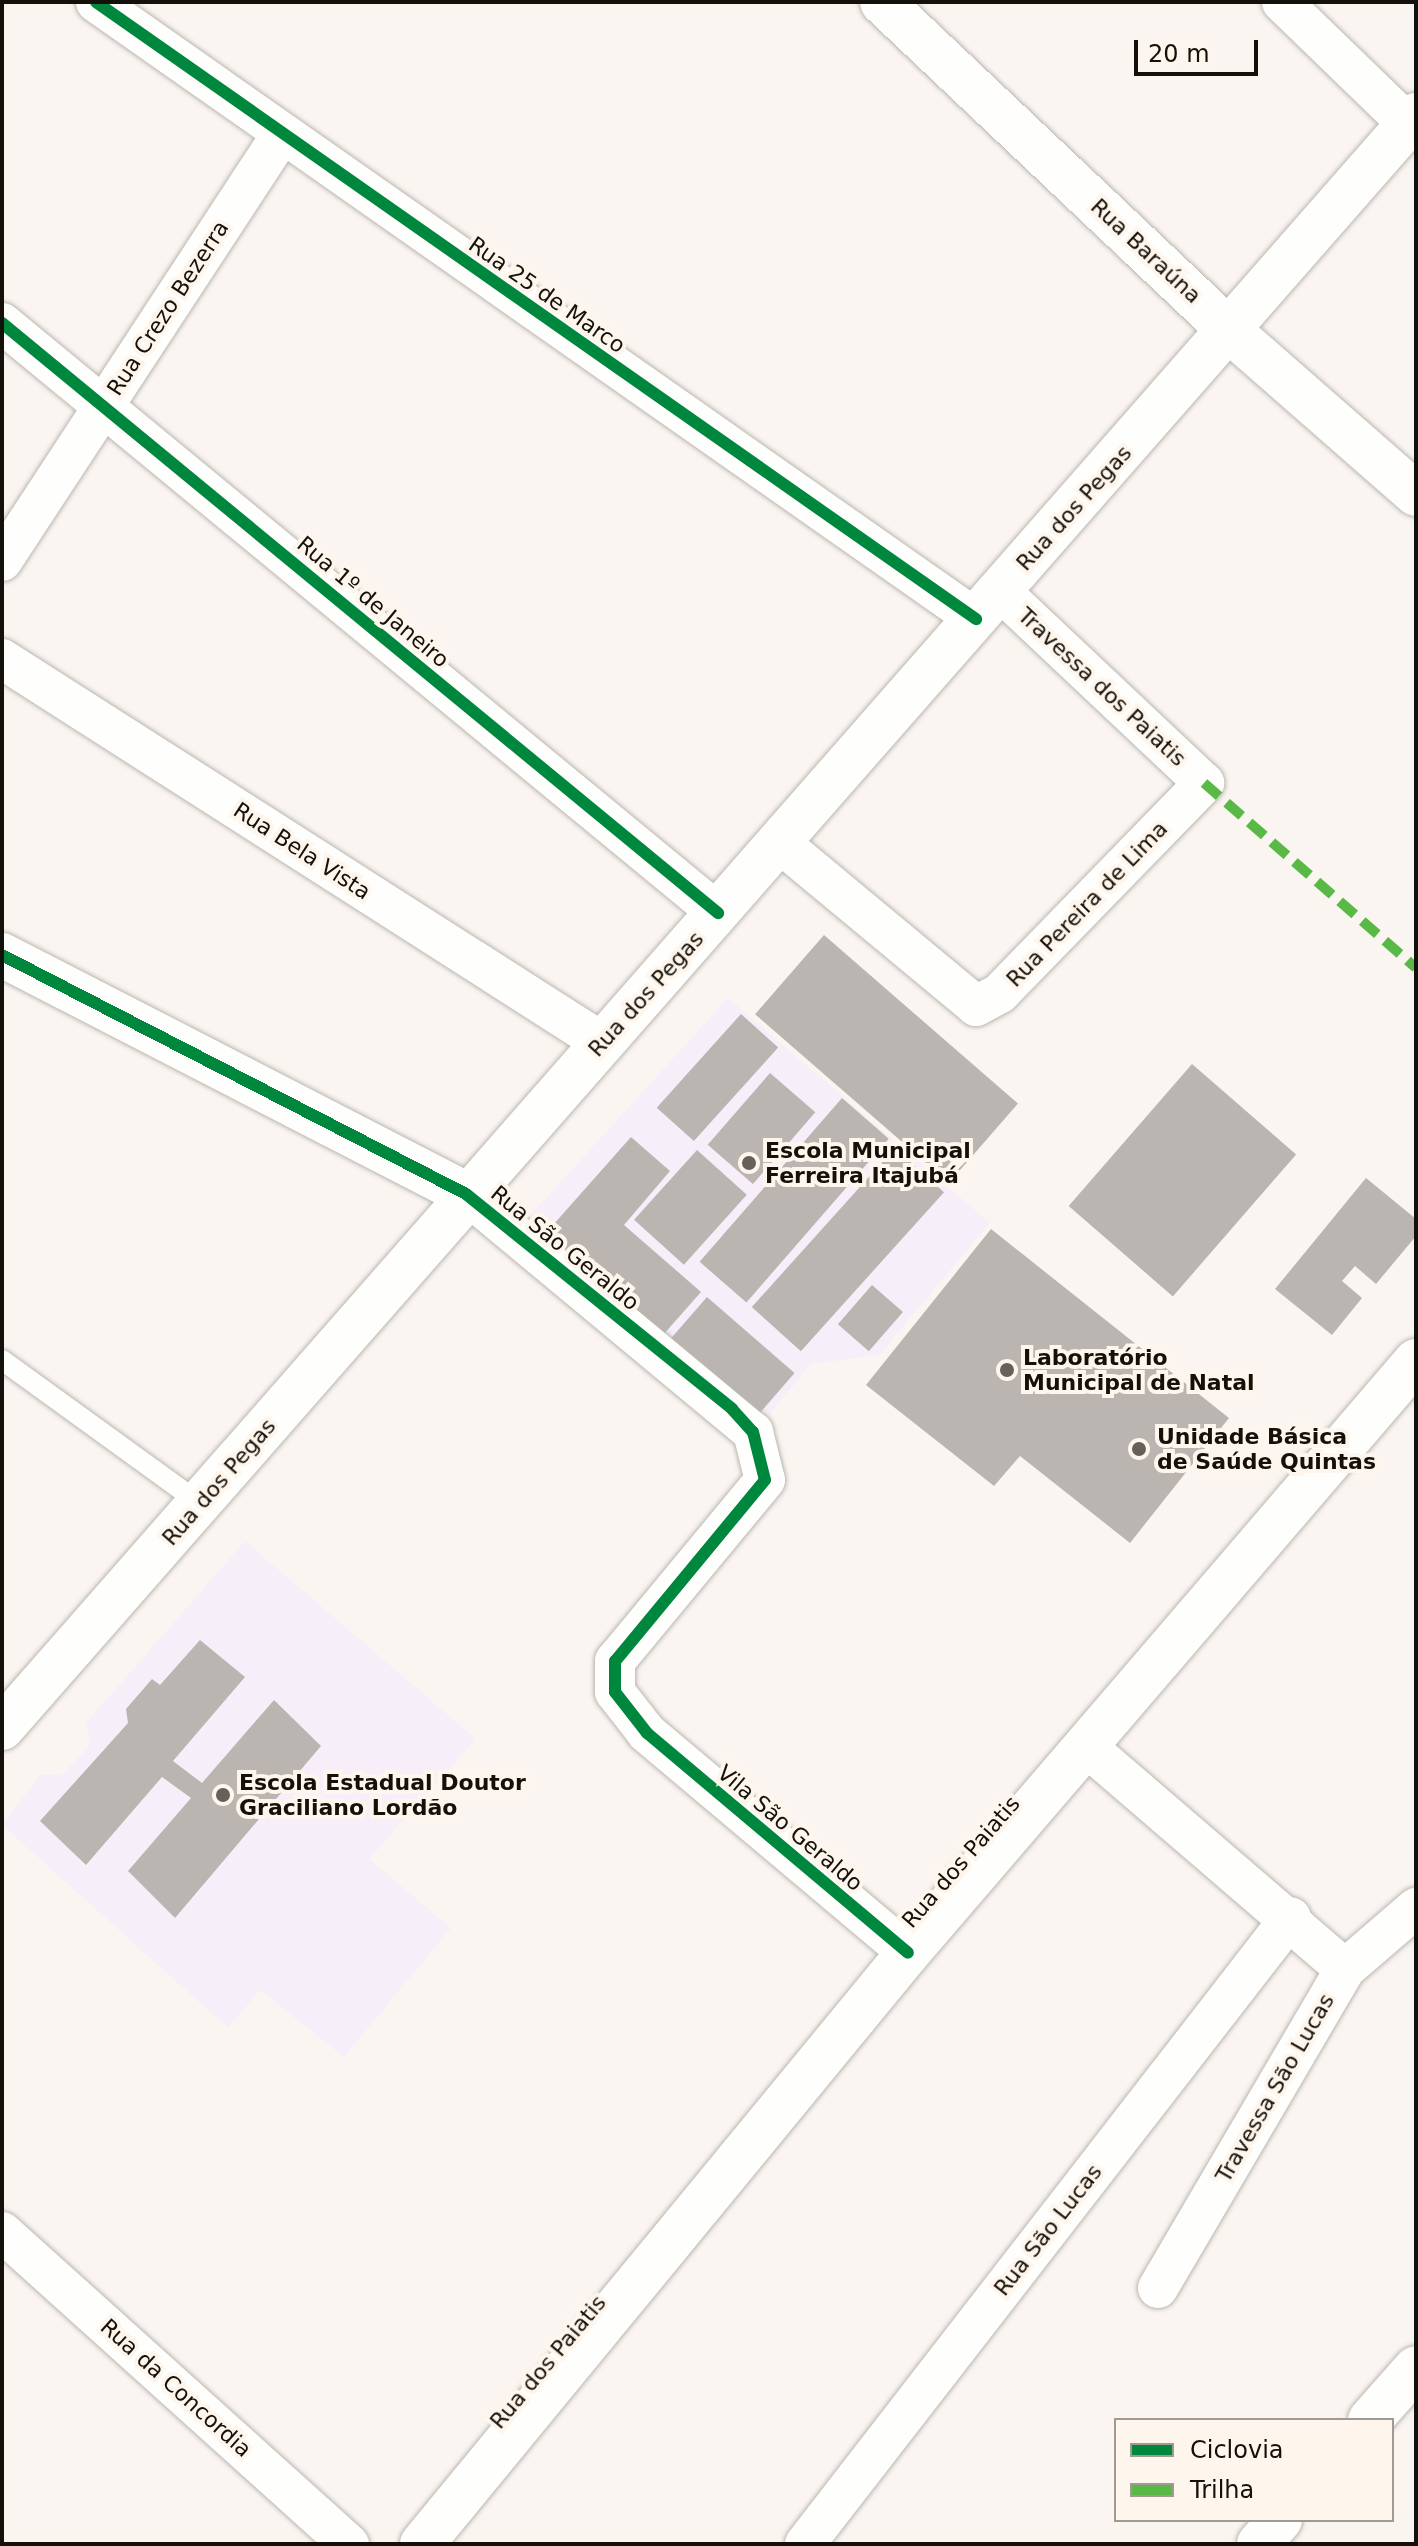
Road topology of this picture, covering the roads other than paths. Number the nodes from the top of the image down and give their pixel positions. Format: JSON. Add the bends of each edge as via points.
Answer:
{"nodes":[{"id":1,"x":96,"y":2,"type":"edge"},
{"id":2,"x":882,"y":2,"type":"edge"},
{"id":3,"x":1282,"y":2,"type":"edge"},
{"id":4,"x":1412,"y":119,"type":"edge"},
{"id":5,"x":282,"y":134,"type":"junction"},
{"id":6,"x":2,"y":323,"type":"edge"},
{"id":7,"x":1231,"y":332,"type":"junction"},
{"id":8,"x":104,"y":406,"type":"junction"},
{"id":9,"x":1416,"y":494,"type":"edge"},
{"id":10,"x":2,"y":561,"type":"edge"},
{"id":11,"x":988,"y":605,"type":"junction"},
{"id":12,"x":2,"y":659,"type":"edge"},
{"id":13,"x":1204,"y":783,"type":"joint"},
{"id":14,"x":780,"y":843,"type":"junction"},
{"id":15,"x":718,"y":913,"type":"junction"},
{"id":16,"x":2,"y":955,"type":"edge"},
{"id":17,"x":603,"y":1043,"type":"junction"},
{"id":18,"x":466,"y":1194,"type":"junction"},
{"id":19,"x":2,"y":1360,"type":"edge"},
{"id":20,"x":1416,"y":1361,"type":"edge"},
{"id":21,"x":201,"y":1504,"type":"junction"},
{"id":22,"x":2,"y":1728,"type":"edge"},
{"id":23,"x":647,"y":1733,"type":"joint"},
{"id":24,"x":1088,"y":1748,"type":"junction"},
{"id":25,"x":1416,"y":1908,"type":"edge"},
{"id":26,"x":1291,"y":1917,"type":"junction"},
{"id":27,"x":908,"y":1953,"type":"junction"},
{"id":28,"x":1345,"y":1969,"type":"junction"},
{"id":29,"x":2,"y":2232,"type":"edge"},
{"id":30,"x":1158,"y":2288,"type":"dead end"},
{"id":31,"x":1416,"y":2368,"type":"edge"},
{"id":32,"x":1372,"y":2418,"type":"edge"},
{"id":33,"x":1278,"y":2522,"type":"edge"},
{"id":34,"x":349,"y":2544,"type":"edge"},
{"id":35,"x":422,"y":2544,"type":"edge"},
{"id":36,"x":805,"y":2544,"type":"edge"},
{"id":37,"x":1259,"y":2544,"type":"edge"}],
"edges":[{"from":1,"to":5,"type":"street","name":"Rua 25 de Marco"},
{"from":2,"to":7,"type":"main road","name":"Rua Baraúna"},
{"from":3,"to":4,"type":"street"},
{"from":4,"to":7,"type":"main road","name":"Rua dos Pegas"},
{"from":5,"to":8,"type":"street","name":"Rua Crezo Bezerra"},
{"from":5,"to":11,"type":"street","name":"Rua 25 de Marco"},
{"from":6,"to":8,"type":"street","name":"Rua 1º de Janeiro"},
{"from":7,"to":9,"type":"main road","name":"Rua Baraúna"},
{"from":7,"to":11,"type":"main road","name":"Rua dos Pegas"},
{"from":8,"to":10,"type":"street","name":"Rua Crezo Bezerra"},
{"from":8,"to":15,"type":"street","name":"Rua 1º de Janeiro"},
{"from":11,"to":13,"type":"street","name":"Travessa dos Paiatis"},
{"from":11,"to":14,"type":"main road","name":"Rua dos Pegas"},
{"from":12,"to":17,"type":"street","name":"Rua Bela Vista"},
{"from":13,"to":14,"type":"street","name":"Rua Pereira de Lima","via":[[1000,993],[976,1006],[963,1002]]},
{"from":14,"to":15,"type":"main road","name":"Rua dos Pegas"},
{"from":15,"to":17,"type":"main road","name":"Rua dos Pegas"},
{"from":16,"to":18,"type":"main road","name":"Rua São Geraldo"},
{"from":17,"to":18,"type":"main road","name":"Rua dos Pegas"},
{"from":18,"to":21,"type":"main road","name":"Rua dos Pegas"},
{"from":18,"to":23,"type":"street","name":"Rua São Geraldo","via":[[732,1409],[763,1456],[765,1480],[747,1510],[615,1661],[615,1692]]},
{"from":19,"to":21,"type":"lane"},
{"from":20,"to":24,"type":"main road","name":"Rua dos Paiatis"},
{"from":21,"to":22,"type":"main road","name":"Rua dos Pegas"},
{"from":23,"to":27,"type":"street","name":"Vila São Geraldo"},
{"from":24,"to":26,"type":"street"},
{"from":24,"to":27,"type":"main road","name":"Rua dos Paiatis"},
{"from":25,"to":28,"type":"street","name":"Travessa São Lucas"},
{"from":26,"to":28,"type":"street"},
{"from":26,"to":36,"type":"street","name":"Rua São Lucas"},
{"from":27,"to":35,"type":"main road","name":"Rua dos Paiatis"},
{"from":28,"to":30,"type":"street","name":"Travessa São Lucas"},
{"from":29,"to":34,"type":"street","name":"Rua da Concordia"},
{"from":31,"to":32,"type":"main road"},
{"from":33,"to":37,"type":"main road"}]}
